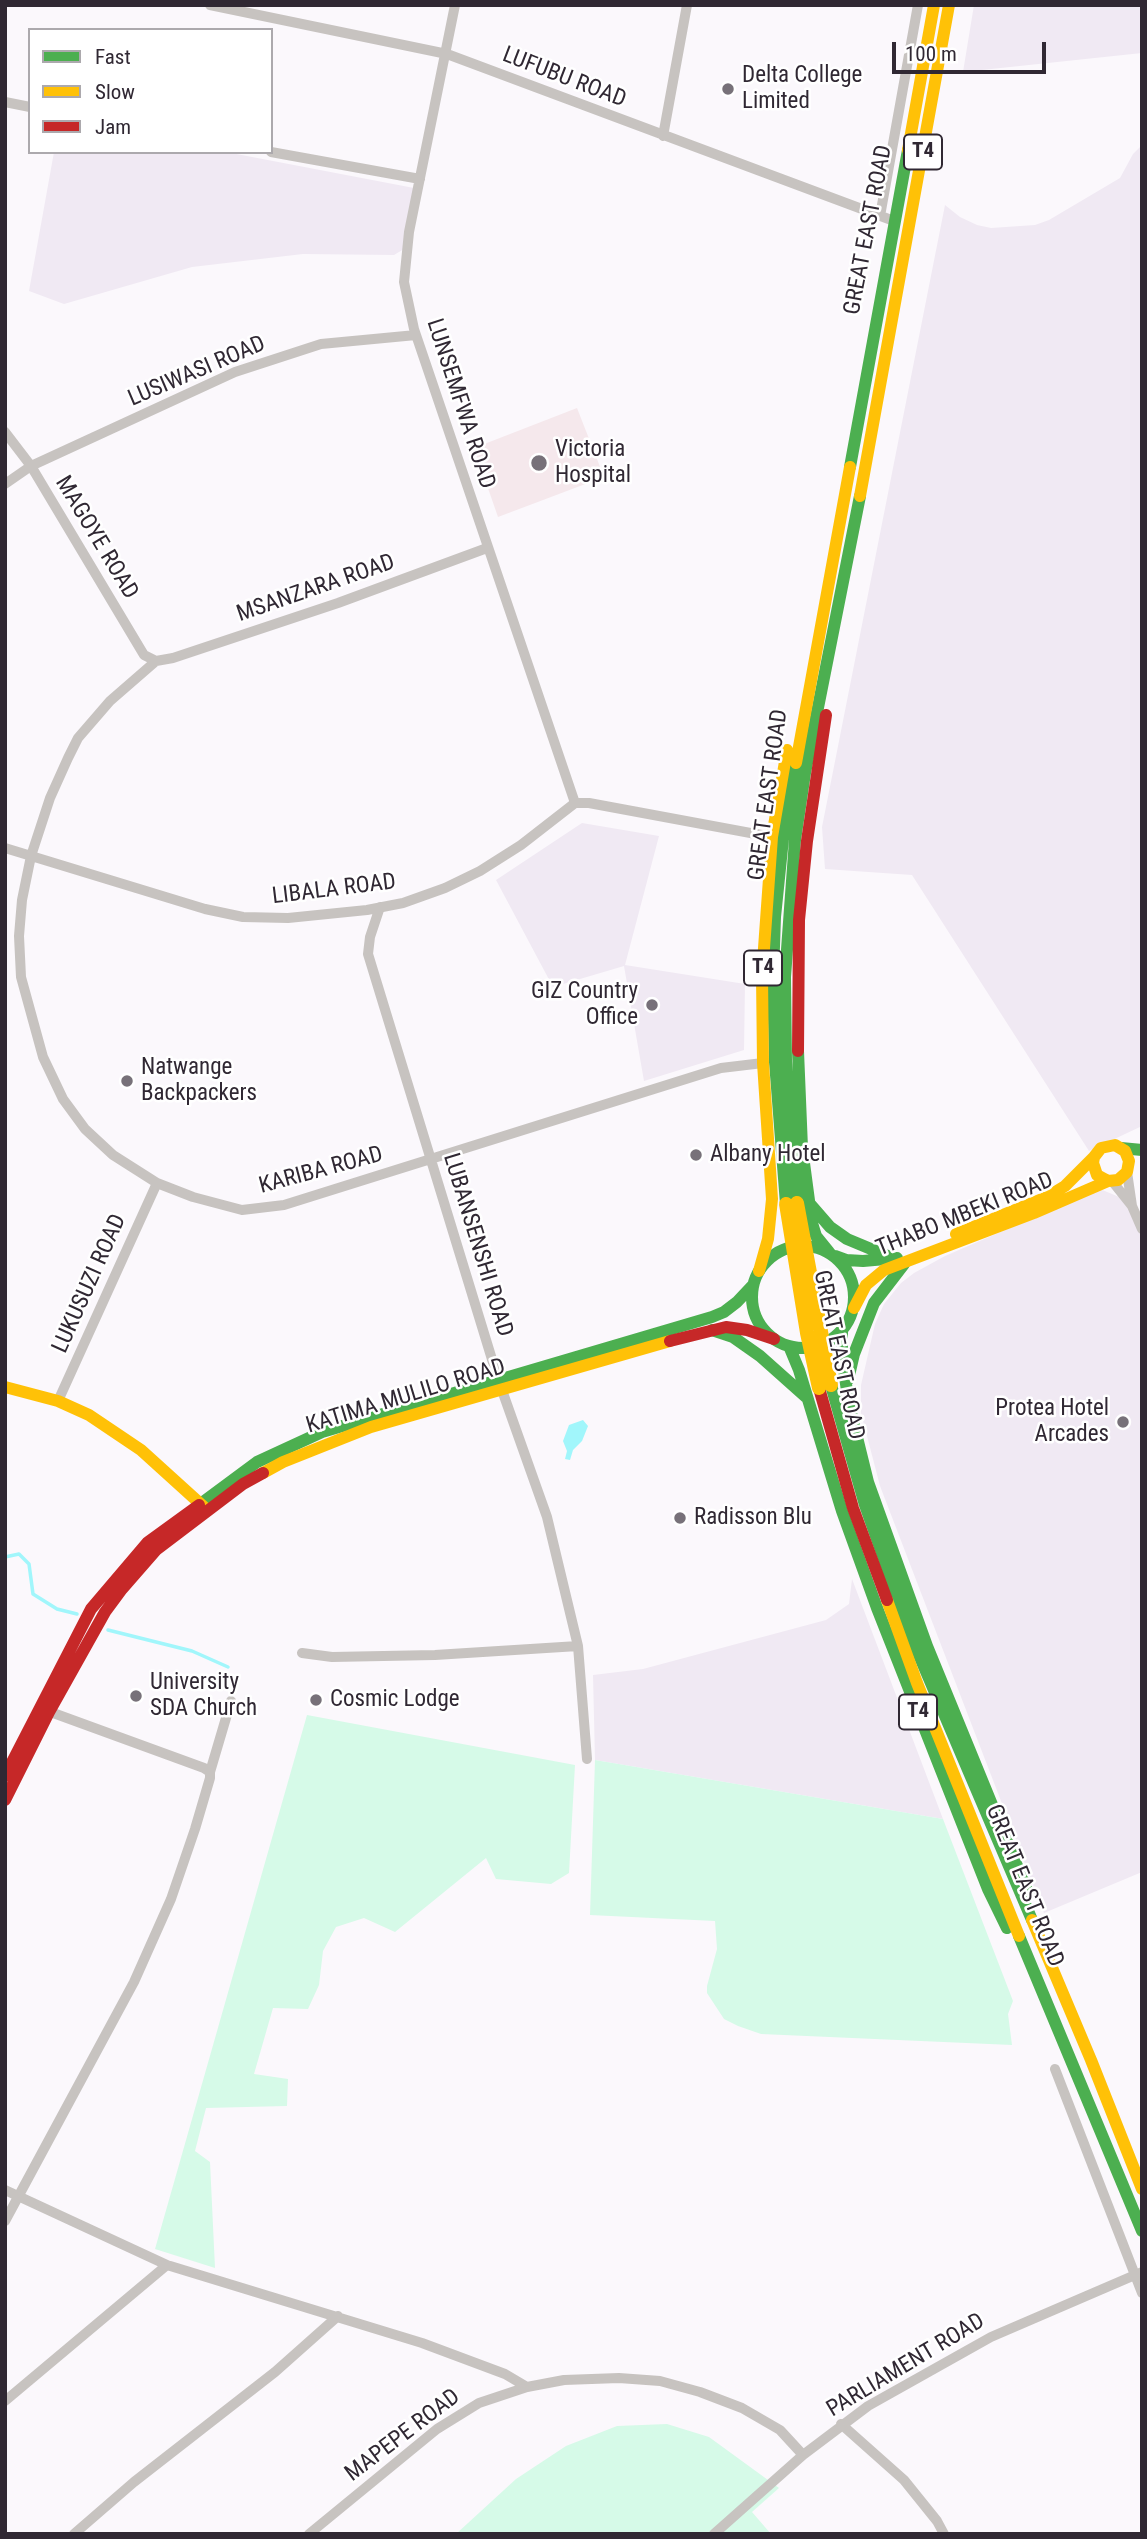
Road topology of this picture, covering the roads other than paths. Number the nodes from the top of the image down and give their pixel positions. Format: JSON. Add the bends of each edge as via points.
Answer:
{"nodes":[{"id":1,"x":210,"y":5,"type":"edge"},
{"id":2,"x":456,"y":5,"type":"edge"},
{"id":3,"x":687,"y":5,"type":"edge"},
{"id":4,"x":918,"y":5,"type":"edge"},
{"id":5,"x":934,"y":5,"type":"edge"},
{"id":6,"x":949,"y":5,"type":"edge"},
{"id":7,"x":447,"y":54,"type":"junction"},
{"id":8,"x":5,"y":102,"type":"edge"},
{"id":9,"x":28,"y":107,"type":"edge"},
{"id":10,"x":663,"y":136,"type":"junction"},
{"id":11,"x":273,"y":152,"type":"edge"},
{"id":12,"x":419,"y":179,"type":"junction"},
{"id":13,"x":887,"y":218,"type":"junction"},
{"id":14,"x":416,"y":335,"type":"junction"},
{"id":15,"x":5,"y":432,"type":"edge"},
{"id":16,"x":31,"y":466,"type":"junction"},
{"id":17,"x":5,"y":484,"type":"edge"},
{"id":18,"x":487,"y":548,"type":"junction"},
{"id":19,"x":156,"y":661,"type":"junction"},
{"id":20,"x":818,"y":670,"type":"junction"},
{"id":21,"x":575,"y":803,"type":"junction"},
{"id":22,"x":772,"y":837,"type":"junction"},
{"id":23,"x":5,"y":848,"type":"edge"},
{"id":24,"x":31,"y":856,"type":"junction"},
{"id":25,"x":380,"y":907,"type":"junction"},
{"id":26,"x":763,"y":1063,"type":"junction"},
{"id":27,"x":1121,"y":1148,"type":"junction"},
{"id":28,"x":1142,"y":1150,"type":"edge"},
{"id":29,"x":1094,"y":1157,"type":"junction"},
{"id":30,"x":431,"y":1160,"type":"junction"},
{"id":31,"x":1142,"y":1165,"type":"edge"},
{"id":32,"x":1127,"y":1171,"type":"junction"},
{"id":33,"x":1110,"y":1181,"type":"junction"},
{"id":34,"x":157,"y":1183,"type":"junction"},
{"id":35,"x":797,"y":1204,"type":"junction"},
{"id":36,"x":1132,"y":1206,"type":"junction"},
{"id":37,"x":1142,"y":1229,"type":"edge"},
{"id":38,"x":832,"y":1254,"type":"junction"},
{"id":39,"x":900,"y":1262,"type":"junction"},
{"id":40,"x":759,"y":1271,"type":"junction"},
{"id":41,"x":753,"y":1285,"type":"junction"},
{"id":42,"x":854,"y":1308,"type":"junction"},
{"id":43,"x":712,"y":1330,"type":"junction"},
{"id":44,"x":842,"y":1331,"type":"junction"},
{"id":45,"x":774,"y":1339,"type":"junction"},
{"id":46,"x":789,"y":1346,"type":"junction"},
{"id":47,"x":500,"y":1385,"type":"junction"},
{"id":48,"x":846,"y":1385,"type":"junction"},
{"id":49,"x":5,"y":1387,"type":"edge"},
{"id":50,"x":825,"y":1387,"type":"junction"},
{"id":51,"x":807,"y":1398,"type":"junction"},
{"id":52,"x":58,"y":1401,"type":"junction"},
{"id":53,"x":203,"y":1506,"type":"junction"},
{"id":54,"x":578,"y":1646,"type":"junction"},
{"id":55,"x":302,"y":1653,"type":"dead end"},
{"id":56,"x":231,"y":1701,"type":"dead end"},
{"id":57,"x":44,"y":1710,"type":"junction"},
{"id":58,"x":587,"y":1759,"type":"dead end"},
{"id":59,"x":210,"y":1772,"type":"junction"},
{"id":60,"x":5,"y":1776,"type":"edge"},
{"id":61,"x":5,"y":1800,"type":"edge"},
{"id":62,"x":1053,"y":1973,"type":"junction"},
{"id":63,"x":1051,"y":2016,"type":"junction"},
{"id":64,"x":1055,"y":2069,"type":"dead end"},
{"id":65,"x":1142,"y":2189,"type":"edge"},
{"id":66,"x":5,"y":2190,"type":"edge"},
{"id":67,"x":18,"y":2197,"type":"junction"},
{"id":68,"x":5,"y":2221,"type":"edge"},
{"id":69,"x":1142,"y":2231,"type":"edge"},
{"id":70,"x":167,"y":2265,"type":"junction"},
{"id":71,"x":1138,"y":2273,"type":"edge"},
{"id":72,"x":1142,"y":2293,"type":"edge"},
{"id":73,"x":338,"y":2316,"type":"junction"},
{"id":74,"x":527,"y":2387,"type":"junction"},
{"id":75,"x":5,"y":2401,"type":"edge"},
{"id":76,"x":841,"y":2424,"type":"junction"},
{"id":77,"x":803,"y":2455,"type":"junction"},
{"id":78,"x":75,"y":2534,"type":"edge"},
{"id":79,"x":309,"y":2534,"type":"edge"},
{"id":80,"x":714,"y":2534,"type":"edge"},
{"id":81,"x":944,"y":2534,"type":"edge"}],
"edges":[{"from":1,"to":7,"type":"street","name":"LUFUBU ROAD"},
{"from":2,"to":7,"type":"street","name":"LUNSEMFWA ROAD"},
{"from":3,"to":10,"type":"street"},
{"from":4,"to":13,"type":"street"},
{"from":5,"to":13,"type":"main road","name":"GREAT EAST ROAD","number":"T4"},
{"from":6,"to":20,"type":"main road","name":"GREAT EAST ROAD","number":"T4","via":[[858,511]]},
{"from":7,"to":10,"type":"street","name":"LUFUBU ROAD"},
{"from":7,"to":12,"type":"street","name":"LUNSEMFWA ROAD"},
{"from":8,"to":9,"type":"street"},
{"from":10,"to":13,"type":"street","name":"LUFUBU ROAD"},
{"from":11,"to":12,"type":"street"},
{"from":12,"to":14,"type":"street","name":"LUNSEMFWA ROAD","via":[[404,282]]},
{"from":13,"to":20,"type":"main road","name":"GREAT EAST ROAD","number":"T4"},
{"from":14,"to":16,"type":"street","name":"LUSIWASI ROAD","via":[[321,344],[235,372]]},
{"from":14,"to":18,"type":"street","name":"LUNSEMFWA ROAD"},
{"from":15,"to":16,"type":"street","name":"MAGOYE ROAD"},
{"from":16,"to":17,"type":"street","name":"LUSIWASI ROAD"},
{"from":16,"to":19,"type":"street","name":"MAGOYE ROAD","via":[[136,643]]},
{"from":18,"to":19,"type":"street","name":"MSANZARA ROAD","via":[[338,603]]},
{"from":18,"to":21,"type":"street","name":"LUNSEMFWA ROAD"},
{"from":19,"to":24,"type":"street","name":"KARIBA ROAD","via":[[110,701],[78,738],[50,798]]},
{"from":20,"to":22,"type":"main road","name":"GREAT EAST ROAD","number":"T4","via":[[796,708]]},
{"from":20,"to":35,"type":"main road","name":"GREAT EAST ROAD","number":"T4","via":[[795,840],[785,976]]},
{"from":21,"to":22,"type":"street"},
{"from":21,"to":25,"type":"street","name":"LIBALA ROAD","via":[[480,871],[445,888]]},
{"from":22,"to":26,"type":"main road","name":"GREAT EAST ROAD","number":"T4","via":[[762,975]]},
{"from":23,"to":24,"type":"street","name":"LIBALA ROAD"},
{"from":24,"to":25,"type":"street","name":"LIBALA ROAD","via":[[243,917],[288,919]]},
{"from":24,"to":34,"type":"street","name":"KARIBA ROAD","via":[[18,956],[43,1057],[85,1129],[113,1156]]},
{"from":25,"to":30,"type":"street","name":"LUBANSENSHI ROAD","via":[[369,954]]},
{"from":26,"to":30,"type":"street","name":"KARIBA ROAD","via":[[721,1068]]},
{"from":26,"to":40,"type":"main road","name":"GREAT EAST ROAD","number":"T4","via":[[772,1199]]},
{"from":27,"to":28,"type":"main road","name":"THABO MBEKI ROAD"},
{"from":27,"to":29,"type":"main road","name":"THABO MBEKI ROAD","via":[[1108,1145]]},
{"from":27,"to":32,"type":"main road","via":[[1129,1161]]},
{"from":29,"to":33,"type":"main road","via":[[1097,1175]]},
{"from":29,"to":39,"type":"main road","name":"THABO MBEKI ROAD","via":[[1047,1197]]},
{"from":30,"to":34,"type":"street","name":"KARIBA ROAD","via":[[284,1205],[242,1210],[192,1198]]},
{"from":30,"to":47,"type":"street","name":"LUBANSENSHI ROAD"},
{"from":31,"to":32,"type":"main road","name":"THABO MBEKI ROAD"},
{"from":32,"to":33,"type":"main road","name":"THABO MBEKI ROAD"},
{"from":32,"to":36,"type":"street"},
{"from":33,"to":36,"type":"street"},
{"from":33,"to":39,"type":"main road","name":"THABO MBEKI ROAD"},
{"from":34,"to":52,"type":"street","name":"LUKUSUZI ROAD"},
{"from":35,"to":38,"type":"main road","name":"GREAT EAST ROAD","number":"T4"},
{"from":35,"to":39,"type":"main road","via":[[848,1239]]},
{"from":35,"to":50,"type":"main road","name":"GREAT EAST ROAD","number":"T4","bridge":true},
{"from":36,"to":37,"type":"street"},
{"from":38,"to":39,"type":"main road","name":"THABO MBEKI ROAD","via":[[846,1260]]},
{"from":38,"to":40,"type":"main road","via":[[803,1245],[786,1248]]},
{"from":38,"to":42,"type":"main road","via":[[852,1279]]},
{"from":39,"to":42,"type":"main road","name":"THABO MBEKI ROAD","via":[[874,1277]]},
{"from":39,"to":48,"type":"main road","via":[[874,1303]]},
{"from":40,"to":41,"type":"main road"},
{"from":41,"to":45,"type":"main road","via":[[757,1319]]},
{"from":41,"to":47,"type":"main road","name":"KATIMA MULILO ROAD","via":[[737,1302],[712,1317]]},
{"from":42,"to":44,"type":"main road"},
{"from":43,"to":45,"type":"main road","name":"KATIMA MULILO ROAD","via":[[736,1328]]},
{"from":43,"to":47,"type":"main road","name":"KATIMA MULILO ROAD"},
{"from":43,"to":51,"type":"main road","via":[[733,1337],[760,1356]]},
{"from":44,"to":46,"type":"main road","via":[[818,1346]]},
{"from":44,"to":48,"type":"main road","name":"GREAT EAST ROAD","number":"T4"},
{"from":45,"to":46,"type":"main road"},
{"from":46,"to":51,"type":"main road","name":"GREAT EAST ROAD","number":"T4"},
{"from":47,"to":53,"type":"main road","name":"KATIMA MULILO ROAD","via":[[322,1432],[257,1462]]},
{"from":47,"to":54,"type":"street","name":"LUBANSENSHI ROAD","via":[[547,1517]]},
{"from":48,"to":62,"type":"main road","name":"GREAT EAST ROAD","number":"T4","via":[[868,1482],[926,1646],[1053,1957]]},
{"from":49,"to":52,"type":"main road"},
{"from":50,"to":62,"type":"main road","name":"GREAT EAST ROAD","number":"T4","via":[[913,1641]]},
{"from":50,"to":63,"type":"main road","name":"GREAT EAST ROAD","number":"T4","via":[[853,1508],[902,1644]]},
{"from":51,"to":63,"type":"main road","name":"GREAT EAST ROAD","number":"T4","via":[[842,1511],[897,1660],[988,1889]]},
{"from":52,"to":53,"type":"main road","via":[[89,1415],[141,1450]]},
{"from":53,"to":57,"type":"main road","name":"KATIMA MULILO ROAD","via":[[148,1542],[91,1609]]},
{"from":54,"to":55,"type":"street","via":[[435,1655],[332,1657]]},
{"from":54,"to":58,"type":"street","name":"LUBANSENSHI ROAD"},
{"from":56,"to":59,"type":"street"},
{"from":57,"to":59,"type":"street"},
{"from":57,"to":60,"type":"main road","name":"KATIMA MULILO ROAD"},
{"from":57,"to":61,"type":"main road","name":"KATIMA MULILO ROAD"},
{"from":59,"to":67,"type":"street","via":[[171,1899],[134,1982]]},
{"from":62,"to":65,"type":"main road","name":"GREAT EAST ROAD","number":"T4"},
{"from":63,"to":69,"type":"main road","name":"GREAT EAST ROAD","number":"T4"},
{"from":64,"to":71,"type":"street"},
{"from":66,"to":67,"type":"street"},
{"from":67,"to":68,"type":"street"},
{"from":67,"to":70,"type":"street"},
{"from":70,"to":73,"type":"street"},
{"from":70,"to":75,"type":"street"},
{"from":71,"to":72,"type":"street"},
{"from":71,"to":76,"type":"street","name":"PARLIAMENT ROAD","via":[[990,2337]]},
{"from":73,"to":74,"type":"street","via":[[505,2374]]},
{"from":73,"to":78,"type":"street"},
{"from":74,"to":77,"type":"street","name":"MAPEPE ROAD","via":[[564,2379],[660,2381],[742,2408],[780,2430]]},
{"from":74,"to":79,"type":"street","name":"MAPEPE ROAD","via":[[479,2403],[437,2429]]},
{"from":76,"to":77,"type":"street","name":"PARLIAMENT ROAD"},
{"from":76,"to":81,"type":"street","via":[[904,2480]]},
{"from":77,"to":80,"type":"street","name":"PARLIAMENT ROAD"}]}
